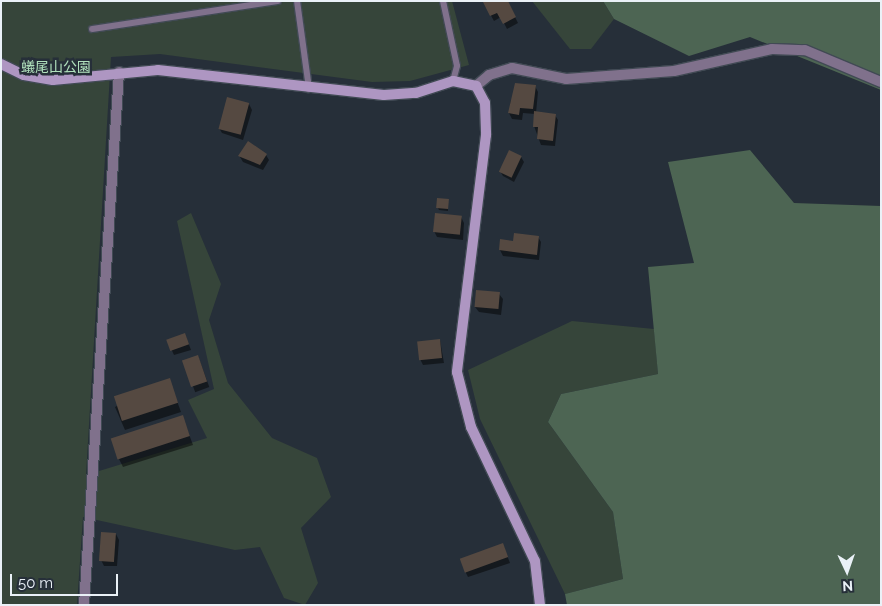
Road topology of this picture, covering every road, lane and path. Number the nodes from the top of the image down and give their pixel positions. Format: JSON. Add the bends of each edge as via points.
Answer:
{"nodes":[{"id":1,"x":278,"y":1,"type":"edge"},
{"id":2,"x":297,"y":1,"type":"edge"},
{"id":3,"x":443,"y":1,"type":"edge"},
{"id":4,"x":92,"y":29,"type":"dead end"},
{"id":5,"x":1,"y":64,"type":"edge"},
{"id":6,"x":119,"y":72,"type":"junction"},
{"id":7,"x":453,"y":81,"type":"junction"},
{"id":8,"x":881,"y":82,"type":"edge"},
{"id":9,"x":476,"y":86,"type":"junction"},
{"id":10,"x":309,"y":89,"type":"junction"},
{"id":11,"x":84,"y":605,"type":"edge"},
{"id":12,"x":540,"y":605,"type":"edge"}],
"edges":[{"from":1,"to":4,"type":"lane","via":[[272,5]]},
{"from":2,"to":10,"type":"lane"},
{"from":3,"to":7,"type":"lane","via":[[457,66]]},
{"from":5,"to":6,"type":"street","via":[[24,75],[53,80]]},
{"from":6,"to":10,"type":"street","via":[[158,70]]},
{"from":6,"to":11,"type":"street"},
{"from":7,"to":9,"type":"street"},
{"from":7,"to":10,"type":"street","via":[[416,93],[384,95]]},
{"from":8,"to":9,"type":"street","via":[[805,50],[772,49],[674,71],[566,79],[512,68],[489,75]]},
{"from":9,"to":12,"type":"street","via":[[486,103],[486,135],[457,372],[471,427],[535,561]]}]}
